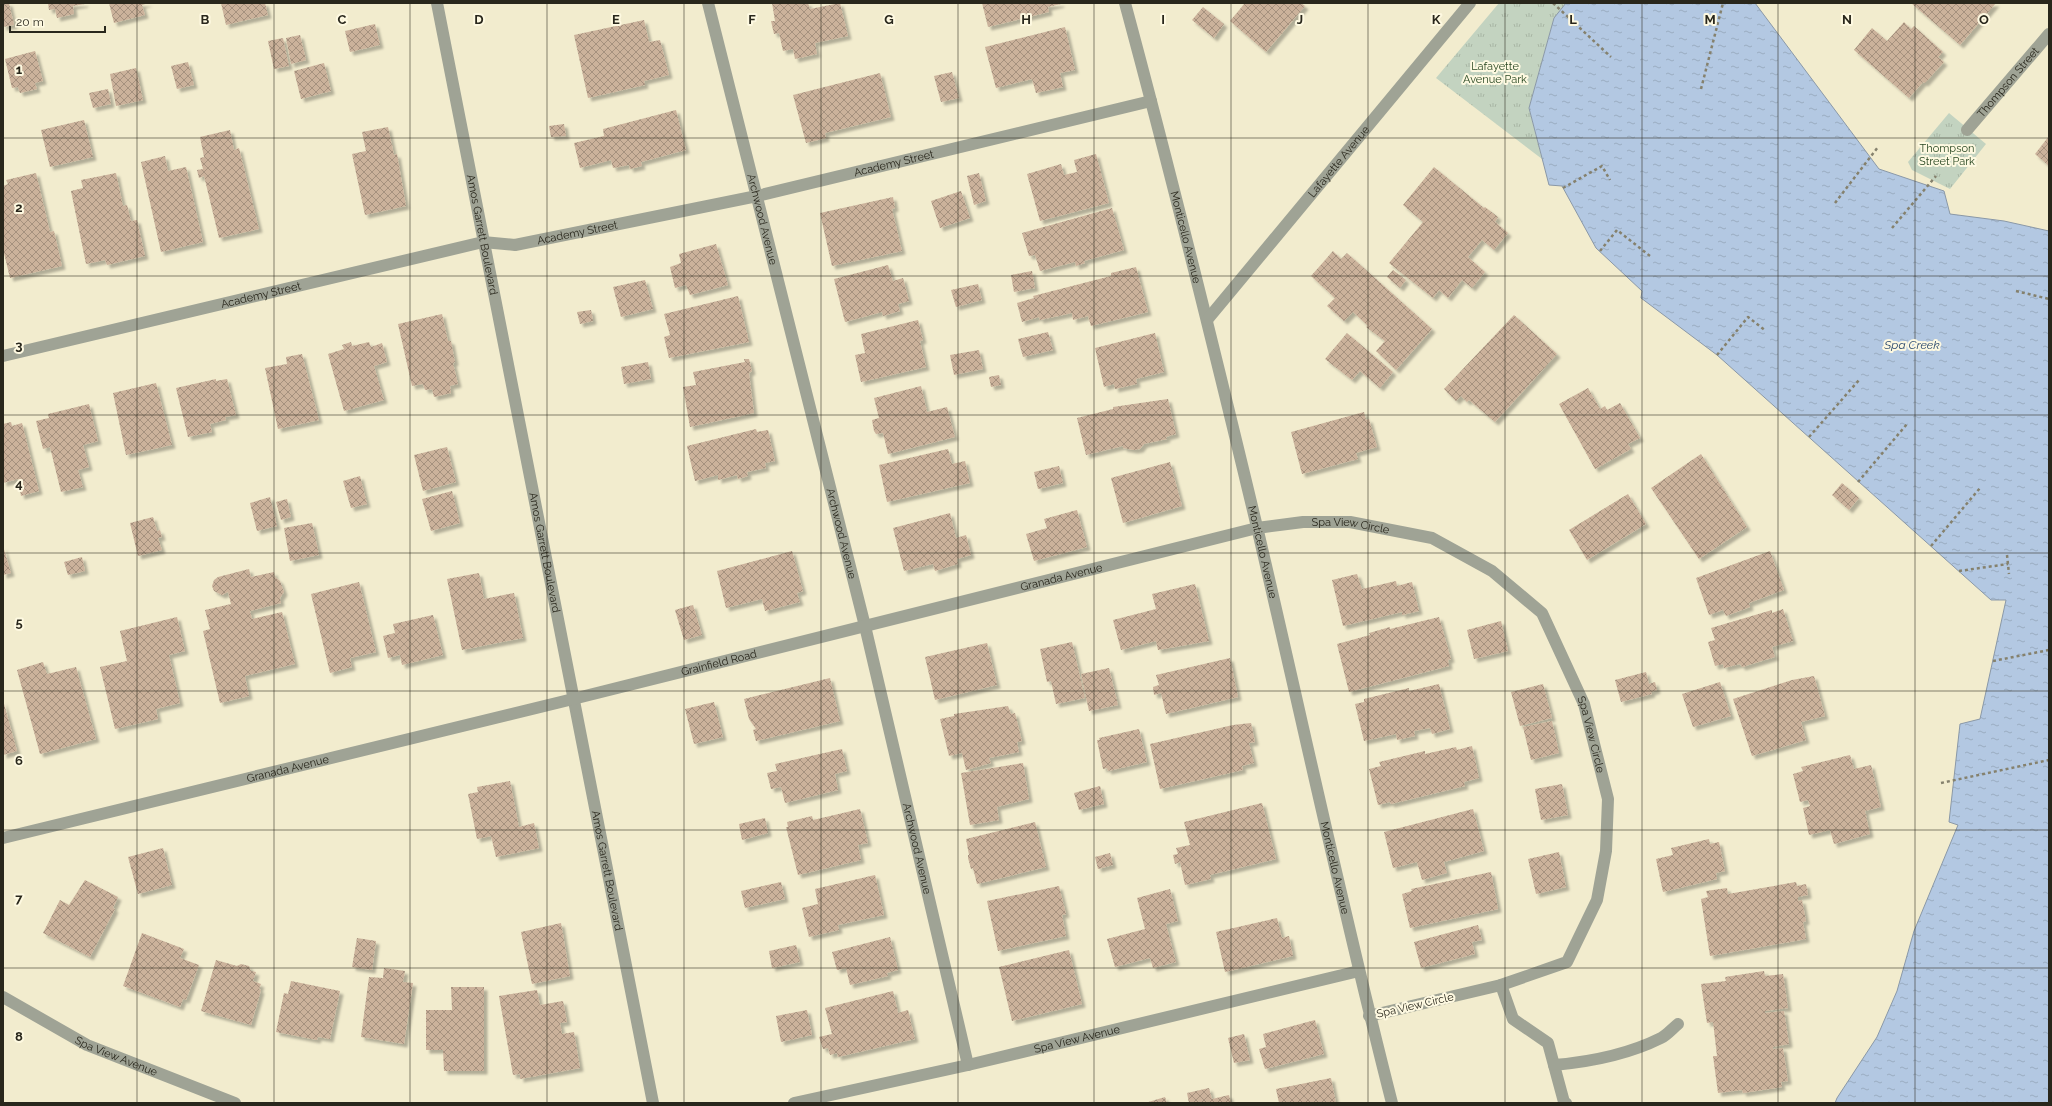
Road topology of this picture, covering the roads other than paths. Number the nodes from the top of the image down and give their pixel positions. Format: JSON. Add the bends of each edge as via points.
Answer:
{"nodes":[{"id":1,"x":437,"y":3,"type":"edge"},
{"id":2,"x":708,"y":3,"type":"edge"},
{"id":3,"x":1125,"y":3,"type":"edge"},
{"id":4,"x":1470,"y":3,"type":"edge"},
{"id":5,"x":2049,"y":34,"type":"edge"},
{"id":6,"x":1151,"y":101,"type":"junction"},
{"id":7,"x":1967,"y":130,"type":"dead end"},
{"id":8,"x":757,"y":196,"type":"junction"},
{"id":9,"x":483,"y":242,"type":"junction"},
{"id":10,"x":1207,"y":320,"type":"junction"},
{"id":11,"x":3,"y":356,"type":"edge"},
{"id":12,"x":1257,"y":528,"type":"junction"},
{"id":13,"x":865,"y":626,"type":"junction"},
{"id":14,"x":573,"y":699,"type":"junction"},
{"id":15,"x":3,"y":838,"type":"edge"},
{"id":16,"x":1359,"y":971,"type":"junction"},
{"id":17,"x":1501,"y":985,"type":"junction"},
{"id":18,"x":3,"y":996,"type":"edge"},
{"id":19,"x":1370,"y":1016,"type":"junction"},
{"id":20,"x":1678,"y":1024,"type":"dead end"},
{"id":21,"x":968,"y":1065,"type":"junction"},
{"id":22,"x":1554,"y":1065,"type":"junction"},
{"id":23,"x":235,"y":1103,"type":"edge"},
{"id":24,"x":653,"y":1103,"type":"edge"},
{"id":25,"x":794,"y":1103,"type":"edge"},
{"id":26,"x":1392,"y":1103,"type":"edge"},
{"id":27,"x":1566,"y":1103,"type":"edge"}],
"edges":[{"from":1,"to":9,"type":"street","name":"Amos Garrett Boulevard"},
{"from":2,"to":8,"type":"street","name":"Archwood Avenue"},
{"from":3,"to":6,"type":"street","name":"Monticello Avenue"},
{"from":4,"to":10,"type":"street","name":"Lafayette Avenue"},
{"from":5,"to":7,"type":"street","name":"Thompson Street"},
{"from":6,"to":8,"type":"street","name":"Academy Street"},
{"from":6,"to":10,"type":"street","name":"Monticello Avenue"},
{"from":8,"to":9,"type":"street","name":"Academy Street","via":[[515,245]]},
{"from":8,"to":13,"type":"street","name":"Archwood Avenue"},
{"from":9,"to":11,"type":"street","name":"Academy Street"},
{"from":9,"to":14,"type":"street","name":"Amos Garrett Boulevard"},
{"from":10,"to":12,"type":"street","name":"Monticello Avenue"},
{"from":12,"to":13,"type":"street","name":"Granada Avenue"},
{"from":12,"to":16,"type":"street","name":"Monticello Avenue"},
{"from":12,"to":17,"type":"street","name":"Spa View Circle","via":[[1303,522],[1350,522],[1432,538],[1492,571],[1542,613],[1584,704],[1608,799],[1606,851],[1597,900],[1567,962]]},
{"from":13,"to":14,"type":"street","name":"Grainfield Road"},
{"from":13,"to":21,"type":"street","name":"Archwood Avenue"},
{"from":14,"to":15,"type":"street","name":"Granada Avenue"},
{"from":14,"to":24,"type":"street","name":"Amos Garrett Boulevard"},
{"from":16,"to":19,"type":"street","name":"Monticello Avenue"},
{"from":16,"to":21,"type":"street","name":"Spa View Avenue"},
{"from":17,"to":19,"type":"street","name":"Spa View Circle"},
{"from":17,"to":22,"type":"street","via":[[1513,1019],[1548,1043]]},
{"from":18,"to":23,"type":"street","name":"Spa View Avenue","via":[[87,1045]]},
{"from":19,"to":26,"type":"street","name":"Monticello Avenue"},
{"from":20,"to":22,"type":"street","via":[[1662,1038],[1620,1053],[1583,1062]]},
{"from":21,"to":25,"type":"street","name":"Spa View Avenue"},
{"from":22,"to":27,"type":"street"}]}
